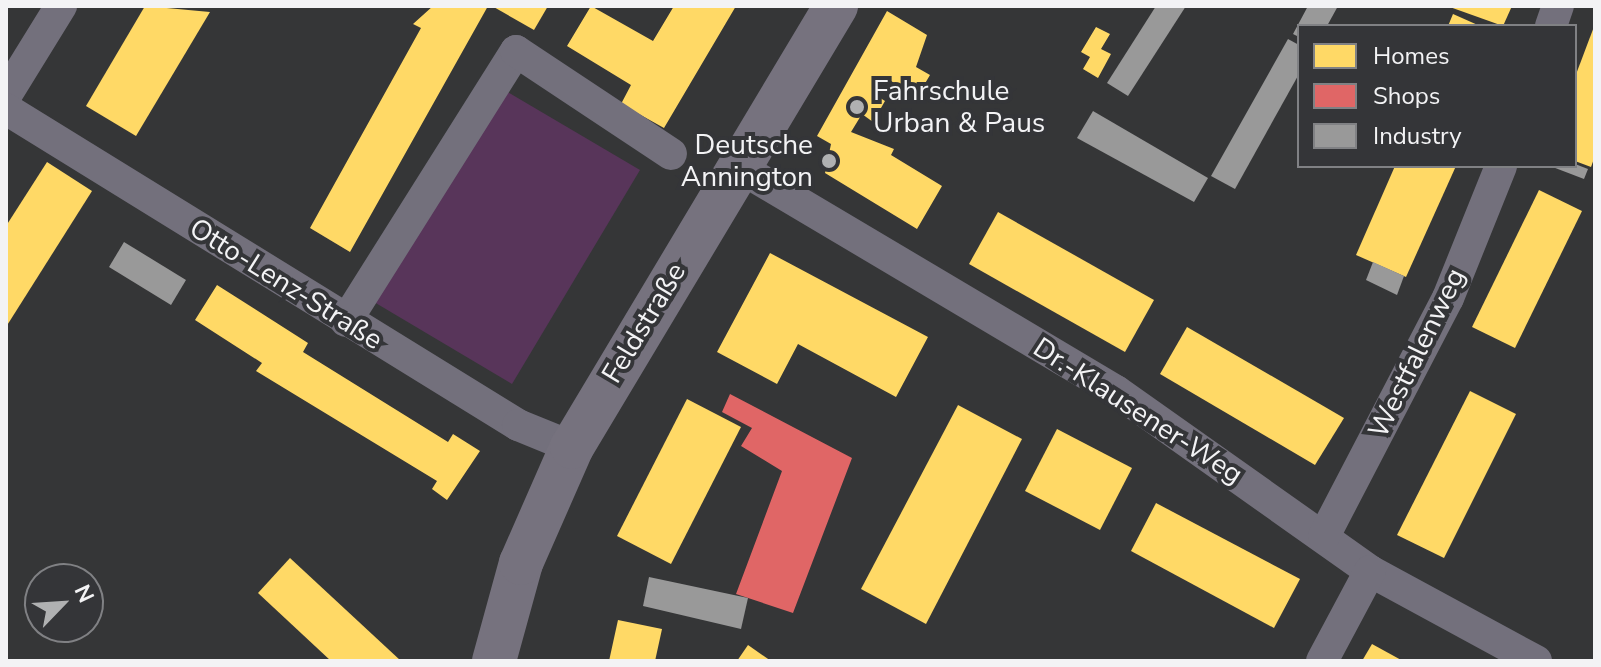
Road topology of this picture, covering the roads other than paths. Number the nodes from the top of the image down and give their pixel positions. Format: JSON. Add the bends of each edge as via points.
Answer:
{"nodes":[{"id":1,"x":61,"y":6,"type":"edge"},
{"id":2,"x":836,"y":6,"type":"edge"},
{"id":3,"x":6,"y":95,"type":"edge"},
{"id":4,"x":6,"y":109,"type":"edge"},
{"id":5,"x":671,"y":154,"type":"dead end"},
{"id":6,"x":737,"y":166,"type":"junction"},
{"id":7,"x":1500,"y":168,"type":"edge"},
{"id":8,"x":346,"y":321,"type":"junction"},
{"id":9,"x":572,"y":447,"type":"junction"},
{"id":10,"x":1324,"y":536,"type":"junction"},
{"id":11,"x":1370,"y":571,"type":"junction"},
{"id":12,"x":494,"y":661,"type":"edge"},
{"id":13,"x":1322,"y":661,"type":"edge"},
{"id":14,"x":1536,"y":661,"type":"edge"}],
"edges":[{"from":1,"to":3,"type":"street"},
{"from":2,"to":6,"type":"main road","name":"Feldstraße"},
{"from":4,"to":8,"type":"street","name":"Otto-Lenz-Straße"},
{"from":5,"to":8,"type":"street","via":[[516,51]]},
{"from":6,"to":9,"type":"main road","name":"Feldstraße"},
{"from":6,"to":10,"type":"street","name":"Dr.-Klausener-Weg","via":[[1116,391]]},
{"from":7,"to":10,"type":"street","name":"Westfalenweg","via":[[1448,298]]},
{"from":8,"to":9,"type":"street","name":"Otto-Lenz-Straße","via":[[518,425]]},
{"from":9,"to":12,"type":"main road","name":"Feldstraße","via":[[521,563]]},
{"from":10,"to":11,"type":"street","name":"Dr.-Klausener-Weg"},
{"from":11,"to":13,"type":"street"},
{"from":11,"to":14,"type":"street","name":"Dr.-Klausener-Weg"}]}
